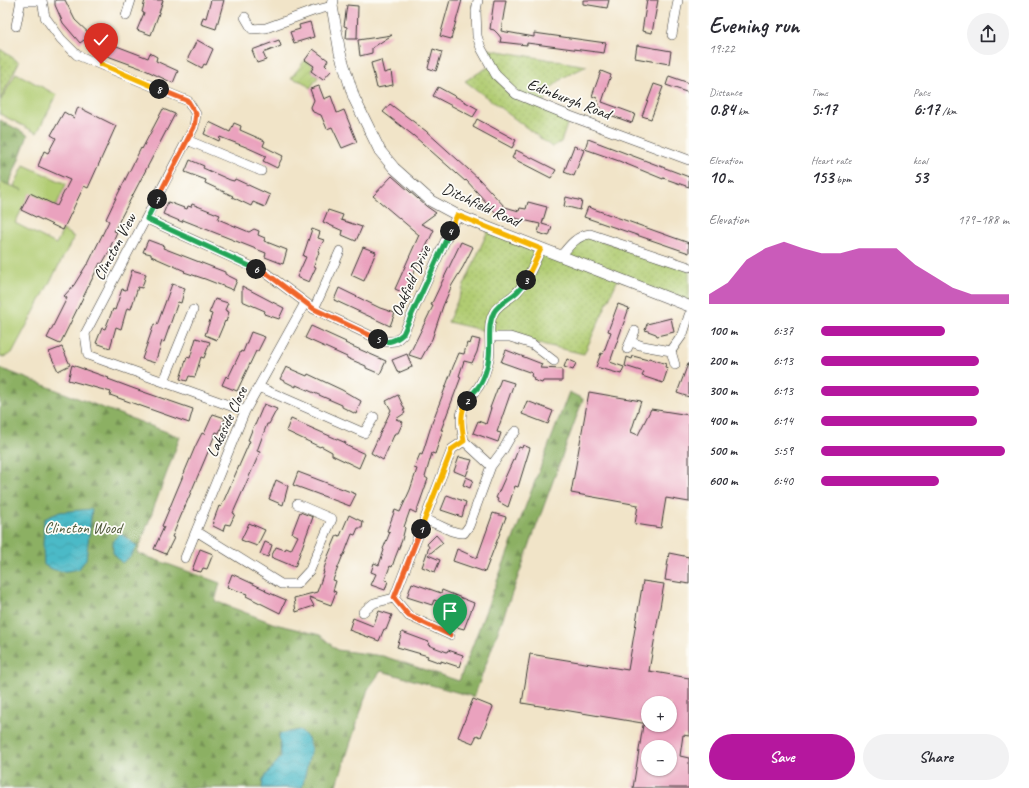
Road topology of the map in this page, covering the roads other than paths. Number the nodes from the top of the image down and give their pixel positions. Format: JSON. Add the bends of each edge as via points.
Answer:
{"nodes":[{"id":1,"x":21,"y":0,"type":"edge"},
{"id":2,"x":42,"y":0,"type":"edge"},
{"id":3,"x":131,"y":0,"type":"edge"},
{"id":4,"x":478,"y":0,"type":"edge"},
{"id":5,"x":678,"y":0,"type":"edge"},
{"id":6,"x":332,"y":3,"type":"edge"},
{"id":7,"x":126,"y":16,"type":"dead end"},
{"id":8,"x":245,"y":17,"type":"dead end"},
{"id":9,"x":16,"y":26,"type":"dead end"},
{"id":10,"x":672,"y":35,"type":"dead end"},
{"id":11,"x":187,"y":140,"type":"junction"},
{"id":12,"x":689,"y":160,"type":"edge"},
{"id":13,"x":261,"y":172,"type":"dead end"},
{"id":14,"x":457,"y":215,"type":"junction"},
{"id":15,"x":147,"y":219,"type":"junction"},
{"id":16,"x":541,"y":249,"type":"junction"},
{"id":17,"x":340,"y":251,"type":"dead end"},
{"id":18,"x":561,"y":256,"type":"junction"},
{"id":19,"x":689,"y":267,"type":"edge"},
{"id":20,"x":305,"y":303,"type":"junction"},
{"id":21,"x":689,"y":306,"type":"edge"},
{"id":22,"x":314,"y":309,"type":"junction"},
{"id":23,"x":193,"y":310,"type":"dead end"},
{"id":24,"x":689,"y":315,"type":"edge"},
{"id":25,"x":635,"y":331,"type":"dead end"},
{"id":26,"x":491,"y":337,"type":"junction"},
{"id":27,"x":671,"y":351,"type":"junction"},
{"id":28,"x":554,"y":361,"type":"dead end"},
{"id":29,"x":675,"y":365,"type":"dead end"},
{"id":30,"x":164,"y":381,"type":"junction"},
{"id":31,"x":259,"y":387,"type":"junction"},
{"id":32,"x":245,"y":411,"type":"junction"},
{"id":33,"x":374,"y":417,"type":"dead end"},
{"id":34,"x":516,"y":431,"type":"dead end"},
{"id":35,"x":464,"y":441,"type":"junction"},
{"id":36,"x":491,"y":466,"type":"junction"},
{"id":37,"x":297,"y":504,"type":"dead end"},
{"id":38,"x":424,"y":520,"type":"junction"},
{"id":39,"x":196,"y":531,"type":"junction"},
{"id":40,"x":185,"y":558,"type":"dead end"},
{"id":41,"x":394,"y":598,"type":"junction"},
{"id":42,"x":363,"y":612,"type":"dead end"},
{"id":43,"x":450,"y":635,"type":"dead end"}],
"edges":[{"from":1,"to":2,"type":"street"},
{"from":1,"to":9,"type":"street"},
{"from":2,"to":11,"type":"street","name":"Clincton View","via":[[45,17],[61,39],[78,55],[188,101],[196,114],[194,127]]},
{"from":3,"to":7,"type":"street"},
{"from":4,"to":12,"type":"street","name":"Edinburgh Road","via":[[477,36],[481,48],[496,75],[516,94]]},
{"from":5,"to":10,"type":"street"},
{"from":6,"to":8,"type":"street","via":[[266,28],[252,29]]},
{"from":6,"to":14,"type":"street","name":"Ditchfield Road","via":[[340,53],[354,98],[380,150],[394,168],[431,200]]},
{"from":11,"to":13,"type":"street"},
{"from":11,"to":15,"type":"street","name":"Clincton View"},
{"from":14,"to":16,"type":"street","name":"Ditchfield Road"},
{"from":14,"to":22,"type":"street","name":"Oakfield Drive","via":[[403,334],[396,340],[384,342]]},
{"from":15,"to":20,"type":"street","name":"Oakfield Drive","via":[[266,273]]},
{"from":15,"to":30,"type":"street","name":"Clincton View","via":[[85,334],[88,355]]},
{"from":16,"to":18,"type":"street","name":"Ditchfield Road"},
{"from":16,"to":26,"type":"street","via":[[525,283],[516,294],[495,310],[489,322]]},
{"from":17,"to":22,"type":"street"},
{"from":18,"to":19,"type":"street","via":[[581,235],[590,234]]},
{"from":18,"to":21,"type":"street","name":"Ditchfield Road"},
{"from":20,"to":22,"type":"street","name":"Oakfield Drive"},
{"from":20,"to":31,"type":"street","name":"Lakeside Close"},
{"from":23,"to":30,"type":"street"},
{"from":24,"to":27,"type":"street","via":[[683,334]]},
{"from":25,"to":27,"type":"street","via":[[629,345]]},
{"from":26,"to":28,"type":"street","via":[[510,337],[532,344]]},
{"from":26,"to":35,"type":"street","via":[[485,371],[479,386],[463,408],[461,418]]},
{"from":27,"to":29,"type":"street"},
{"from":30,"to":32,"type":"street","name":"Clincton View"},
{"from":31,"to":32,"type":"street","name":"Lakeside Close"},
{"from":31,"to":33,"type":"street","via":[[364,432]]},
{"from":32,"to":39,"type":"street","name":"Lakeside Close"},
{"from":34,"to":36,"type":"street"},
{"from":35,"to":36,"type":"street"},
{"from":35,"to":38,"type":"street","via":[[452,449]]},
{"from":36,"to":38,"type":"street","via":[[469,526],[464,533],[457,533],[433,521]]},
{"from":37,"to":39,"type":"street","via":[[332,519],[310,570],[297,584],[281,584]]},
{"from":38,"to":41,"type":"street"},
{"from":39,"to":40,"type":"street","name":"Lakeside Close"},
{"from":41,"to":42,"type":"street","via":[[374,603]]},
{"from":41,"to":43,"type":"street","via":[[409,616]]}]}
